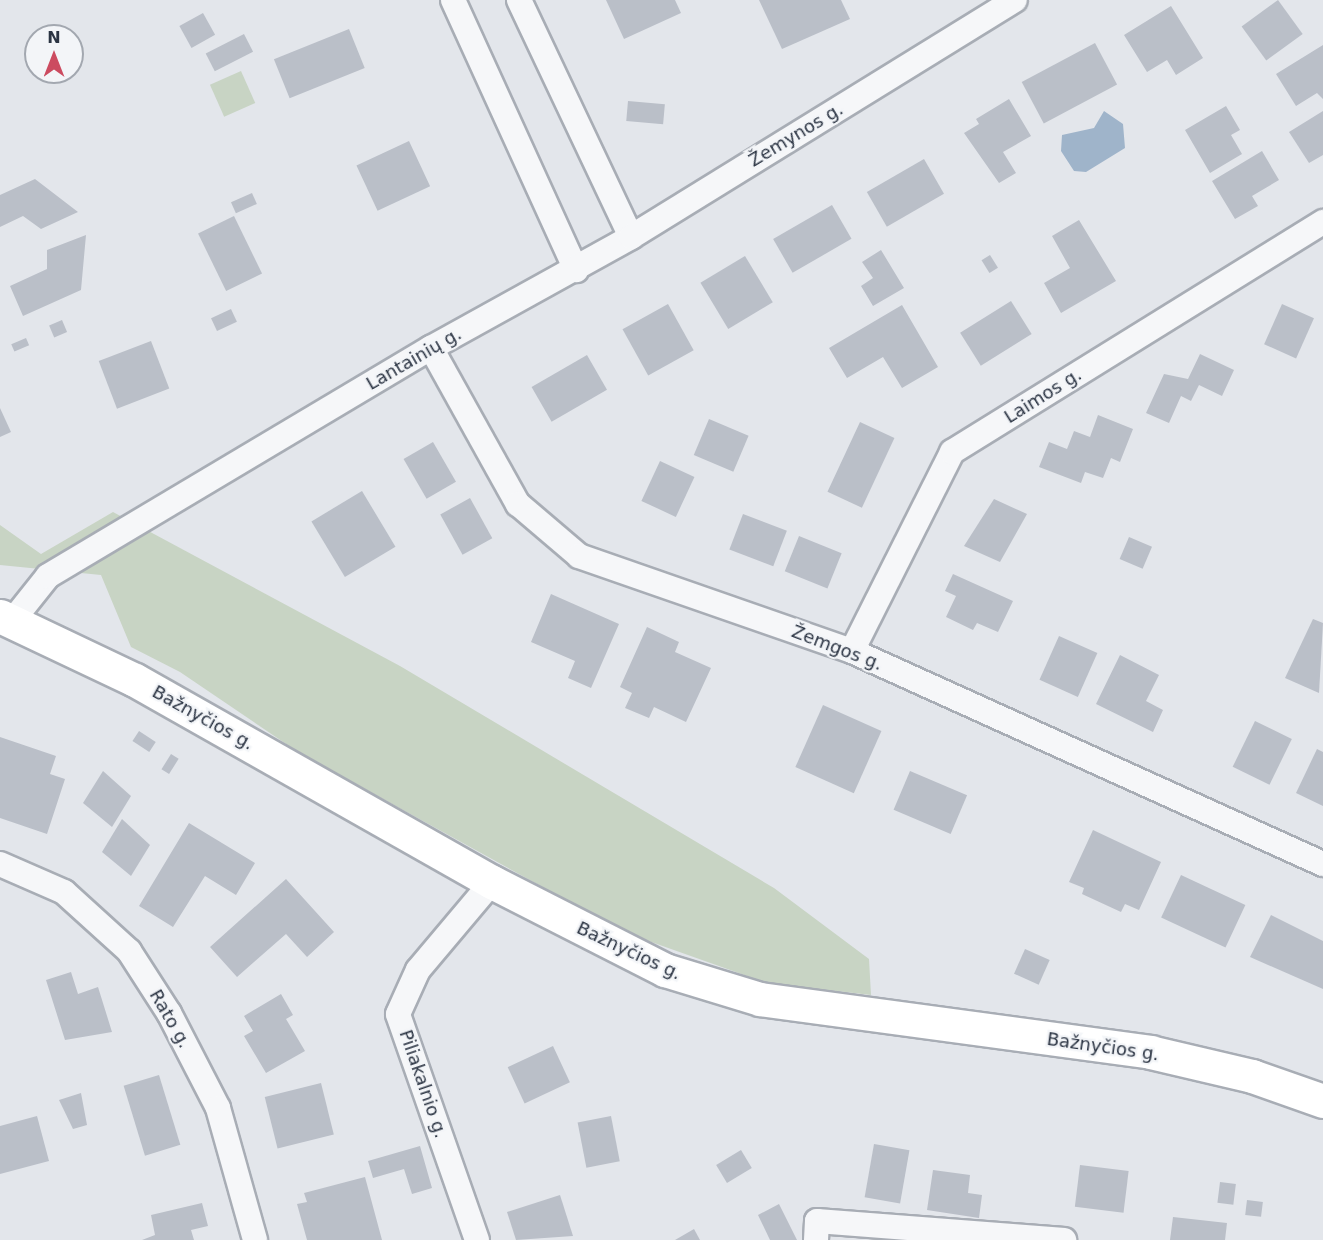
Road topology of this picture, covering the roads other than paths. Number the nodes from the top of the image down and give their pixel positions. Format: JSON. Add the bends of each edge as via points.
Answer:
{"nodes":[{"id":1,"x":453,"y":0,"type":"edge"},
{"id":2,"x":519,"y":0,"type":"edge"},
{"id":3,"x":1015,"y":0,"type":"edge"},
{"id":4,"x":1323,"y":222,"type":"edge"},
{"id":5,"x":631,"y":237,"type":"junction"},
{"id":6,"x":576,"y":270,"type":"junction"},
{"id":7,"x":431,"y":348,"type":"junction"},
{"id":8,"x":6,"y":618,"type":"edge"},
{"id":9,"x":852,"y":651,"type":"junction"},
{"id":10,"x":0,"y":864,"type":"edge"},
{"id":11,"x":1323,"y":864,"type":"edge"},
{"id":12,"x":492,"y":882,"type":"junction"},
{"id":13,"x":1323,"y":1101,"type":"edge"},
{"id":14,"x":255,"y":1240,"type":"edge"},
{"id":15,"x":477,"y":1240,"type":"edge"},
{"id":16,"x":816,"y":1240,"type":"edge"},
{"id":17,"x":1064,"y":1240,"type":"edge"}],
"edges":[{"from":1,"to":6,"type":"street"},
{"from":2,"to":5,"type":"street"},
{"from":3,"to":5,"type":"street","name":"Žemynos g."},
{"from":4,"to":9,"type":"street","name":"Laimos g.","via":[[952,452]]},
{"from":5,"to":6,"type":"street","name":"Žemynos g."},
{"from":6,"to":7,"type":"street","name":"Lantainių g."},
{"from":7,"to":8,"type":"street","name":"Lantainių g.","via":[[48,576]]},
{"from":7,"to":9,"type":"street","name":"Žemgos g.","via":[[518,504],[579,556]]},
{"from":8,"to":12,"type":"main road","name":"Bažnyčios g.","via":[[135,680]]},
{"from":9,"to":11,"type":"street","name":"Žemgos g."},
{"from":10,"to":14,"type":"street","name":"Rato g.","via":[[64,892],[129,951],[169,1013],[218,1108]]},
{"from":12,"to":13,"type":"main road","name":"Bažnyčios g.","via":[[665,970],[760,999],[1150,1053],[1252,1076]]},
{"from":12,"to":15,"type":"street","name":"Piliakalnio g.","via":[[418,970],[398,1014]]},
{"from":16,"to":17,"type":"street","via":[[817,1221]]}]}
